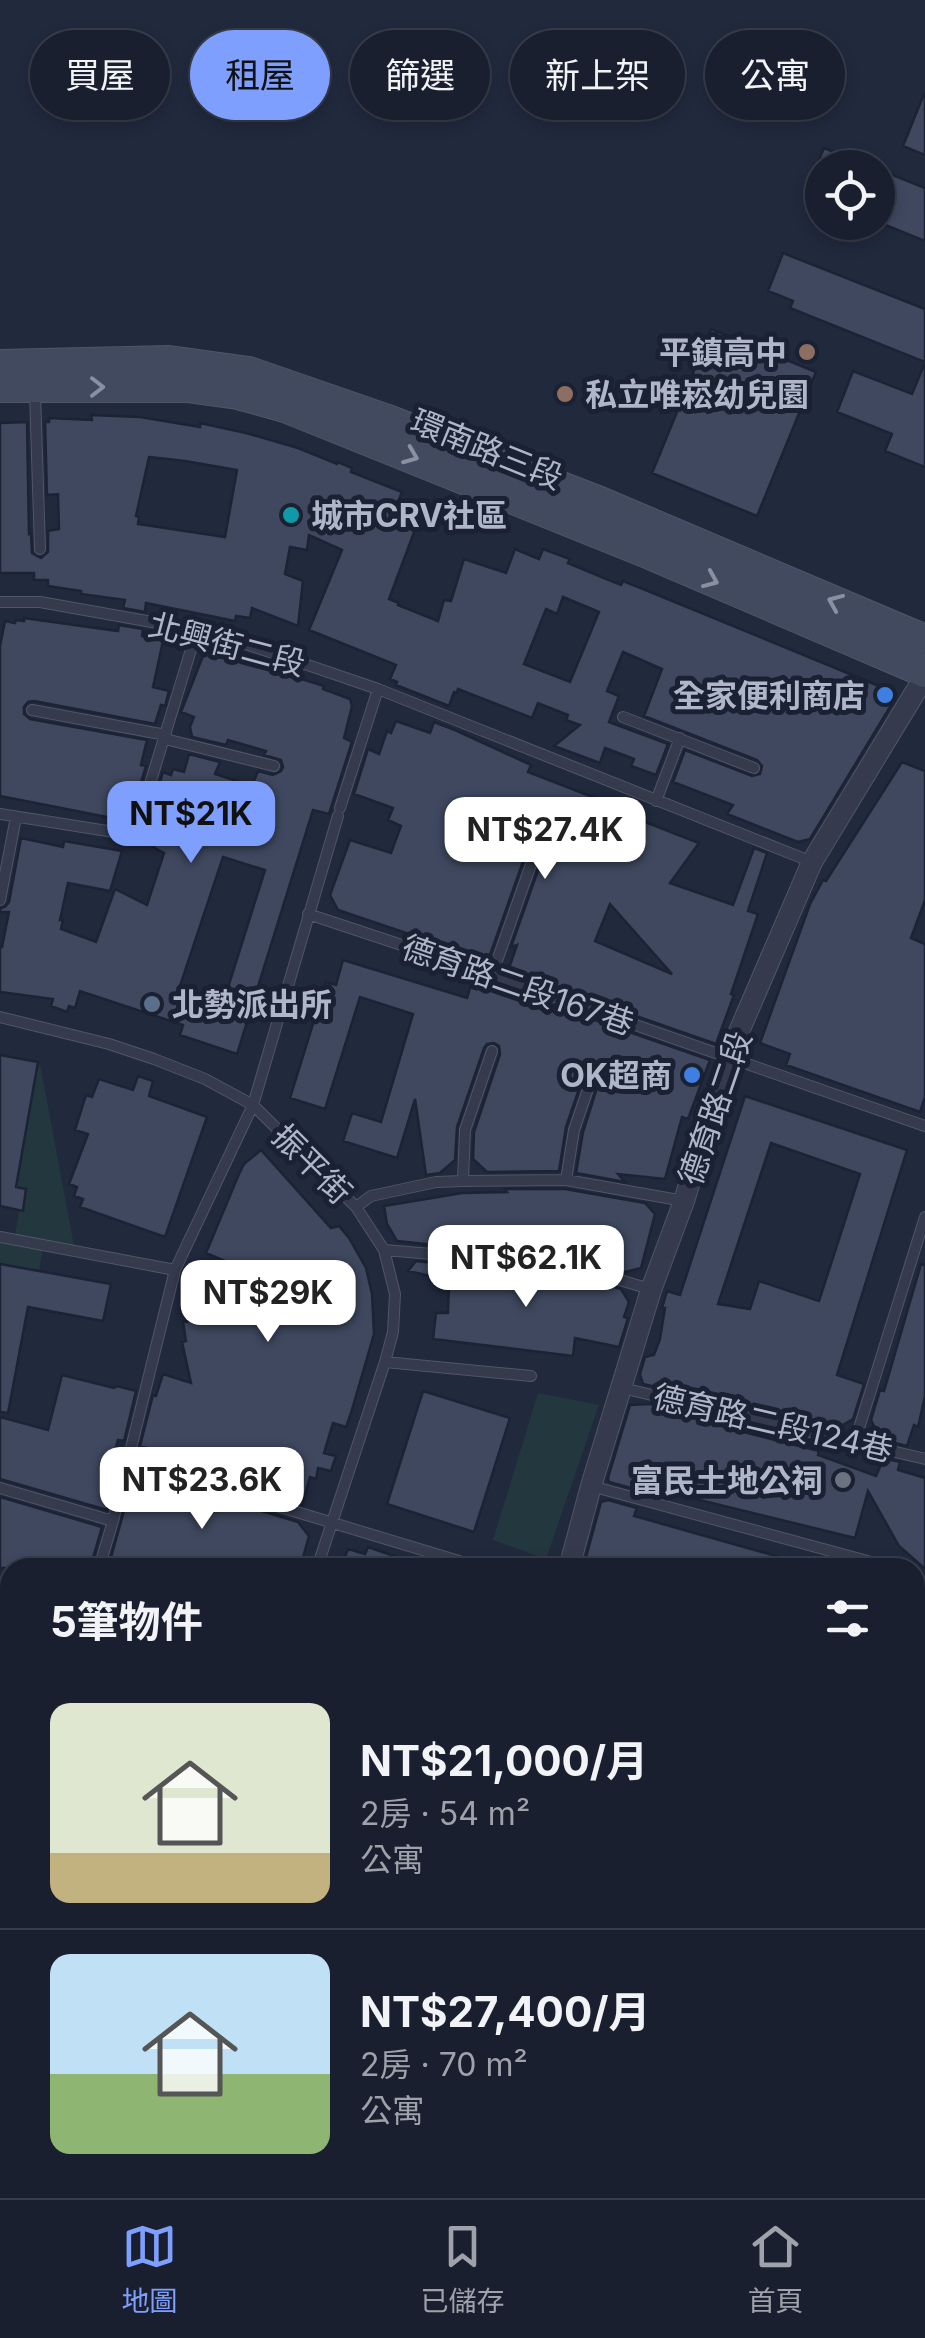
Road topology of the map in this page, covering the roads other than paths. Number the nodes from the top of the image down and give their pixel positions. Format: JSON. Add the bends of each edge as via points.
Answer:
{"nodes":[{"id":1,"x":0,"y":365,"type":"edge"},
{"id":2,"x":0,"y":387,"type":"edge"},
{"id":3,"x":35,"y":387,"type":"junction"},
{"id":4,"x":40,"y":549,"type":"dead end"},
{"id":5,"x":0,"y":602,"type":"edge"},
{"id":6,"x":197,"y":630,"type":"junction"},
{"id":7,"x":925,"y":640,"type":"edge"},
{"id":8,"x":925,"y":674,"type":"edge"},
{"id":9,"x":378,"y":689,"type":"junction"},
{"id":10,"x":32,"y":710,"type":"dead end"},
{"id":11,"x":623,"y":716,"type":"dead end"},
{"id":12,"x":680,"y":738,"type":"junction"},
{"id":13,"x":165,"y":740,"type":"junction"},
{"id":14,"x":274,"y":766,"type":"dead end"},
{"id":15,"x":754,"y":768,"type":"dead end"},
{"id":16,"x":656,"y":801,"type":"junction"},
{"id":17,"x":0,"y":814,"type":"edge"},
{"id":18,"x":16,"y":817,"type":"junction"},
{"id":19,"x":541,"y":836,"type":"dead end"},
{"id":20,"x":812,"y":862,"type":"junction"},
{"id":21,"x":0,"y":900,"type":"edge"},
{"id":22,"x":308,"y":914,"type":"junction"},
{"id":23,"x":492,"y":975,"type":"junction"},
{"id":24,"x":0,"y":1017,"type":"edge"},
{"id":25,"x":492,"y":1052,"type":"dead end"},
{"id":26,"x":728,"y":1058,"type":"junction"},
{"id":27,"x":589,"y":1086,"type":"dead end"},
{"id":28,"x":253,"y":1105,"type":"junction"},
{"id":29,"x":925,"y":1126,"type":"edge"},
{"id":30,"x":566,"y":1180,"type":"junction"},
{"id":31,"x":463,"y":1181,"type":"junction"},
{"id":32,"x":684,"y":1201,"type":"junction"},
{"id":33,"x":356,"y":1207,"type":"junction"},
{"id":34,"x":925,"y":1218,"type":"edge"},
{"id":35,"x":923,"y":1233,"type":"edge"},
{"id":36,"x":0,"y":1237,"type":"edge"},
{"id":37,"x":384,"y":1250,"type":"junction"},
{"id":38,"x":175,"y":1270,"type":"junction"},
{"id":39,"x":651,"y":1290,"type":"junction"},
{"id":40,"x":386,"y":1362,"type":"junction"},
{"id":41,"x":531,"y":1376,"type":"dead end"},
{"id":42,"x":622,"y":1388,"type":"junction"},
{"id":43,"x":856,"y":1441,"type":"junction"},
{"id":44,"x":925,"y":1458,"type":"edge"},
{"id":45,"x":151,"y":1468,"type":"dead end"},
{"id":46,"x":591,"y":1486,"type":"junction"},
{"id":47,"x":0,"y":1488,"type":"edge"},
{"id":48,"x":113,"y":1521,"type":"junction"},
{"id":49,"x":332,"y":1522,"type":"junction"},
{"id":50,"x":102,"y":1558,"type":"edge"},
{"id":51,"x":320,"y":1558,"type":"edge"},
{"id":52,"x":449,"y":1558,"type":"edge"},
{"id":53,"x":572,"y":1558,"type":"edge"},
{"id":54,"x":857,"y":1558,"type":"edge"}],
"edges":[{"from":7,"to":1,"type":"main road","name":"環南路三段","one_way":true,"via":[[600,502],[249,372],[168,361]]},
{"from":2,"to":3,"type":"main road","name":"環南路三段"},
{"from":3,"to":4,"type":"lane"},
{"from":3,"to":8,"type":"main road","name":"環南路三段","one_way":true,"via":[[188,387],[284,406]]},
{"from":5,"to":6,"type":"lane","name":"北興街二段","via":[[40,602]]},
{"from":6,"to":9,"type":"lane","name":"北興街二段"},
{"from":6,"to":13,"type":"lane"},
{"from":8,"to":20,"type":"street","name":"德育路二段"},
{"from":9,"to":16,"type":"lane","name":"北興街二段"},
{"from":9,"to":22,"type":"lane","name":"振平街"},
{"from":10,"to":13,"type":"lane"},
{"from":11,"to":12,"type":"lane"},
{"from":12,"to":15,"type":"lane"},
{"from":12,"to":16,"type":"lane"},
{"from":13,"to":14,"type":"lane"},
{"from":13,"to":18,"type":"lane","via":[[139,820],[120,833]]},
{"from":16,"to":20,"type":"lane","name":"北興街二段"},
{"from":17,"to":18,"type":"lane"},
{"from":18,"to":21,"type":"lane"},
{"from":19,"to":23,"type":"lane"},
{"from":20,"to":26,"type":"street","name":"德育路二段"},
{"from":22,"to":23,"type":"lane","name":"德育路二段167巷"},
{"from":22,"to":28,"type":"lane","name":"振平街"},
{"from":23,"to":26,"type":"lane","name":"德育路二段167巷"},
{"from":24,"to":28,"type":"lane","name":"振平街","via":[[154,1058]]},
{"from":25,"to":31,"type":"lane","via":[[465,1130]]},
{"from":26,"to":29,"type":"lane","name":"德育路二段167巷"},
{"from":26,"to":32,"type":"street","name":"德育路二段"},
{"from":27,"to":30,"type":"lane"},
{"from":28,"to":33,"type":"lane","name":"振平街"},
{"from":28,"to":38,"type":"lane"},
{"from":30,"to":31,"type":"lane"},
{"from":30,"to":32,"type":"lane"},
{"from":31,"to":33,"type":"lane","via":[[370,1196]]},
{"from":32,"to":39,"type":"street","name":"德育路二段"},
{"from":33,"to":37,"type":"lane","name":"振平街"},
{"from":34,"to":35,"type":"lane"},
{"from":35,"to":43,"type":"lane"},
{"from":36,"to":38,"type":"lane"},
{"from":37,"to":39,"type":"lane","via":[[586,1270]]},
{"from":37,"to":40,"type":"lane","name":"振平街","via":[[395,1294]]},
{"from":38,"to":48,"type":"lane"},
{"from":39,"to":42,"type":"street","name":"德育路二段"},
{"from":40,"to":41,"type":"lane"},
{"from":40,"to":49,"type":"lane","name":"振平街"},
{"from":42,"to":43,"type":"lane","name":"德育路二段124巷"},
{"from":42,"to":46,"type":"street","name":"德育路二段"},
{"from":43,"to":44,"type":"lane","name":"德育路二段124巷"},
{"from":45,"to":49,"type":"lane"},
{"from":46,"to":53,"type":"street","name":"德育路二段"},
{"from":46,"to":54,"type":"lane"},
{"from":47,"to":48,"type":"lane"},
{"from":48,"to":50,"type":"lane"},
{"from":49,"to":51,"type":"lane","name":"振平街"},
{"from":49,"to":52,"type":"lane"}]}
